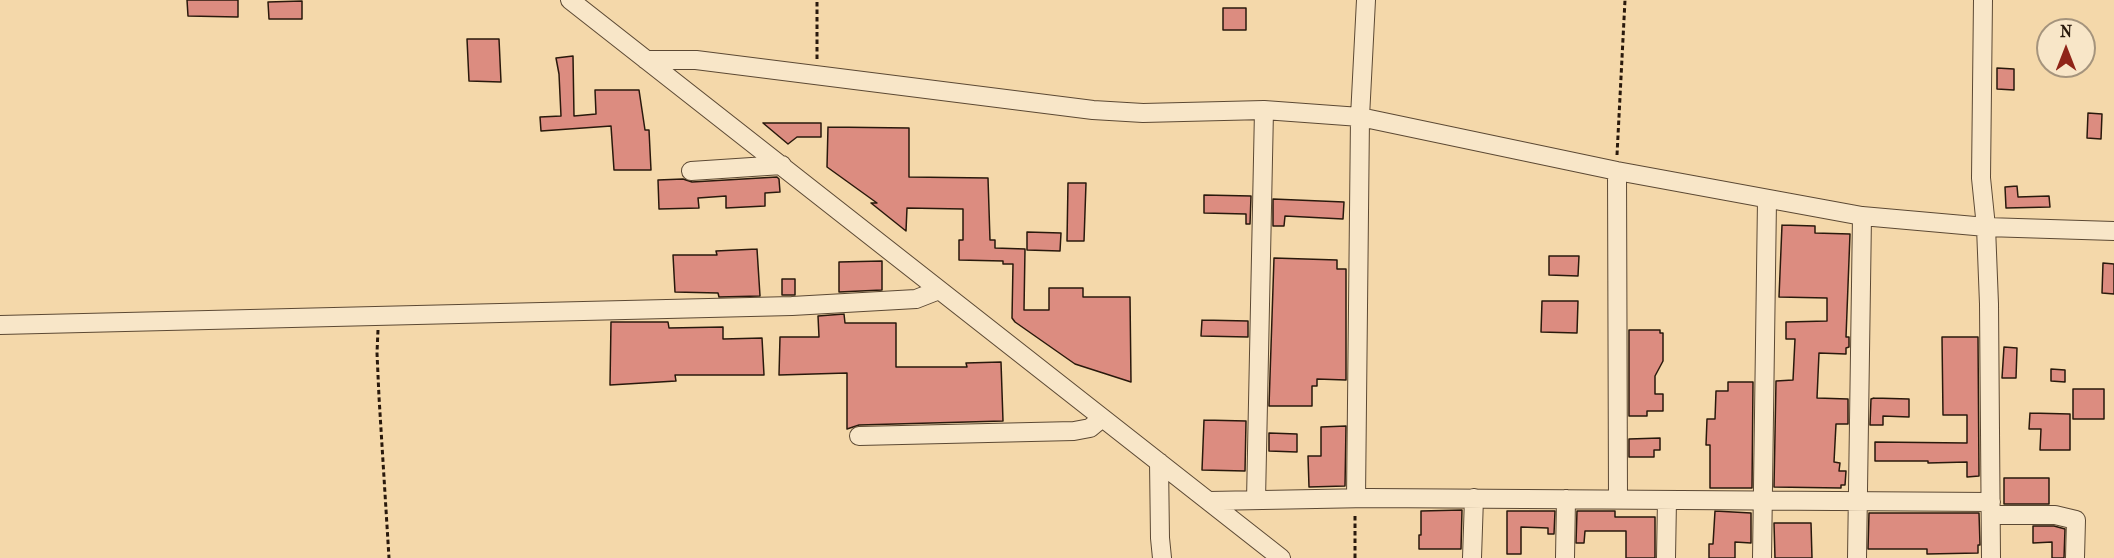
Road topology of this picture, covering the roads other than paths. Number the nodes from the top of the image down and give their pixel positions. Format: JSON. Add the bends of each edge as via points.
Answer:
{"nodes":[{"id":1,"x":570,"y":0,"type":"edge"},
{"id":2,"x":1366,"y":0,"type":"edge"},
{"id":3,"x":1983,"y":0,"type":"edge"},
{"id":4,"x":646,"y":60,"type":"junction"},
{"id":5,"x":1264,"y":110,"type":"junction"},
{"id":6,"x":1360,"y":117,"type":"junction"},
{"id":7,"x":782,"y":165,"type":"junction"},
{"id":8,"x":691,"y":171,"type":"dead end"},
{"id":9,"x":1617,"y":171,"type":"junction"},
{"id":10,"x":1767,"y":200,"type":"junction"},
{"id":11,"x":1862,"y":216,"type":"junction"},
{"id":12,"x":1986,"y":226,"type":"junction"},
{"id":13,"x":2114,"y":231,"type":"edge"},
{"id":14,"x":939,"y":290,"type":"junction"},
{"id":15,"x":0,"y":325,"type":"edge"},
{"id":16,"x":1102,"y":418,"type":"junction"},
{"id":17,"x":859,"y":436,"type":"dead end"},
{"id":18,"x":1159,"y":462,"type":"junction"},
{"id":19,"x":1356,"y":498,"type":"junction"},
{"id":20,"x":1474,"y":498,"type":"junction"},
{"id":21,"x":1566,"y":499,"type":"junction"},
{"id":22,"x":1618,"y":499,"type":"junction"},
{"id":23,"x":1256,"y":500,"type":"junction"},
{"id":24,"x":1667,"y":500,"type":"junction"},
{"id":25,"x":1764,"y":500,"type":"junction"},
{"id":26,"x":1209,"y":501,"type":"junction"},
{"id":27,"x":1858,"y":501,"type":"junction"},
{"id":28,"x":1991,"y":509,"type":"junction"},
{"id":29,"x":1162,"y":558,"type":"edge"},
{"id":30,"x":1281,"y":558,"type":"edge"},
{"id":31,"x":1472,"y":558,"type":"edge"},
{"id":32,"x":1564,"y":558,"type":"edge"},
{"id":33,"x":1666,"y":558,"type":"edge"},
{"id":34,"x":1762,"y":558,"type":"edge"},
{"id":35,"x":1857,"y":558,"type":"edge"},
{"id":36,"x":1991,"y":558,"type":"edge"},
{"id":37,"x":2075,"y":558,"type":"edge"}],
"edges":[{"from":1,"to":4,"type":"street"},
{"from":2,"to":6,"type":"street"},
{"from":3,"to":12,"type":"street","via":[[1981,178]]},
{"from":4,"to":5,"type":"street","via":[[696,60],[1093,110]]},
{"from":4,"to":7,"type":"street"},
{"from":5,"to":6,"type":"street"},
{"from":5,"to":23,"type":"street"},
{"from":6,"to":9,"type":"street"},
{"from":6,"to":19,"type":"street"},
{"from":7,"to":8,"type":"street"},
{"from":7,"to":14,"type":"street"},
{"from":9,"to":10,"type":"street"},
{"from":9,"to":22,"type":"street"},
{"from":10,"to":11,"type":"street"},
{"from":10,"to":25,"type":"street"},
{"from":11,"to":12,"type":"street"},
{"from":11,"to":27,"type":"street"},
{"from":12,"to":13,"type":"street"},
{"from":12,"to":28,"type":"street"},
{"from":14,"to":15,"type":"street","via":[[916,299],[792,306]]},
{"from":14,"to":16,"type":"street"},
{"from":16,"to":17,"type":"street","via":[[1090,428],[1074,431]]},
{"from":16,"to":18,"type":"street"},
{"from":18,"to":26,"type":"street"},
{"from":18,"to":29,"type":"street"},
{"from":19,"to":20,"type":"street"},
{"from":19,"to":23,"type":"street"},
{"from":20,"to":21,"type":"street"},
{"from":20,"to":31,"type":"street"},
{"from":21,"to":22,"type":"street"},
{"from":21,"to":32,"type":"street"},
{"from":22,"to":24,"type":"street"},
{"from":23,"to":26,"type":"street"},
{"from":24,"to":25,"type":"street"},
{"from":24,"to":33,"type":"street"},
{"from":25,"to":27,"type":"street"},
{"from":25,"to":34,"type":"street"},
{"from":26,"to":30,"type":"street"},
{"from":27,"to":28,"type":"street"},
{"from":27,"to":35,"type":"street"},
{"from":28,"to":36,"type":"street"},
{"from":28,"to":37,"type":"street","via":[[2076,520]]}]}
